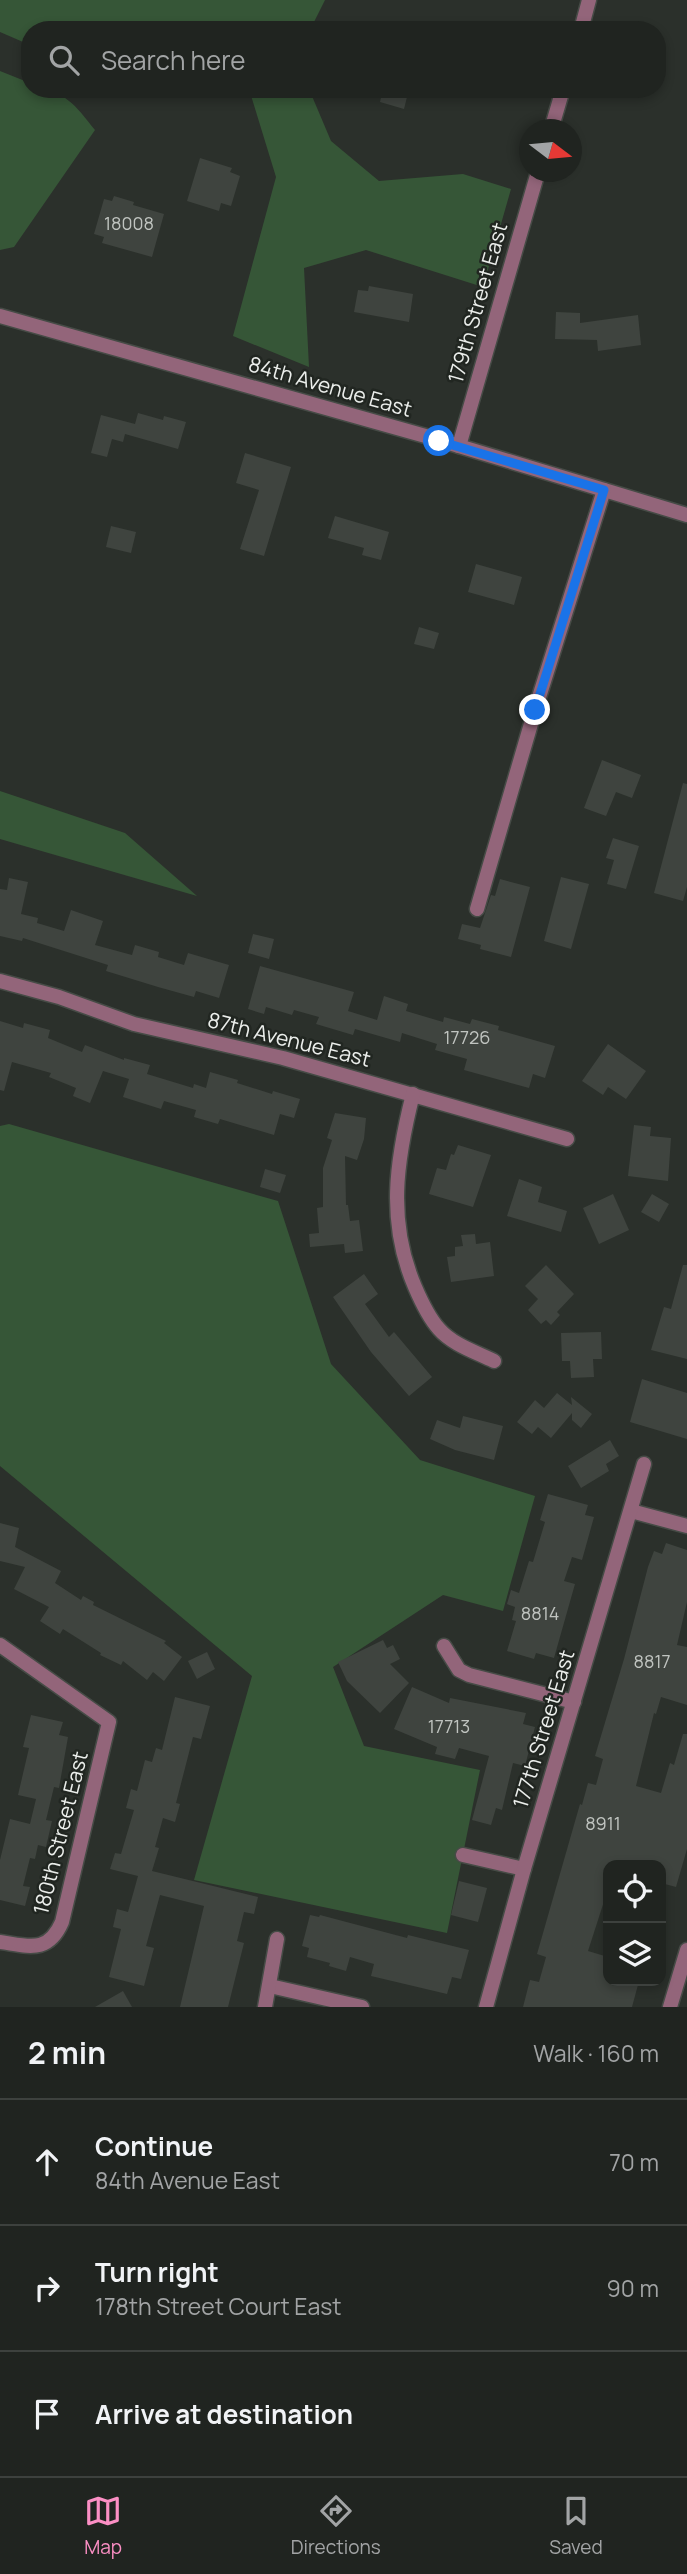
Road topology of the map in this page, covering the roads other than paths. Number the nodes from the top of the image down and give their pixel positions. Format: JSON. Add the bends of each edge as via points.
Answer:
{"nodes":[{"id":1,"x":589,"y":0,"type":"edge"},
{"id":2,"x":583,"y":21,"type":"edge"},
{"id":3,"x":560,"y":98,"type":"edge"},
{"id":4,"x":554,"y":119,"type":"edge"},
{"id":5,"x":535,"y":182,"type":"edge"},
{"id":6,"x":0,"y":316,"type":"edge"},
{"id":7,"x":459,"y":446,"type":"junction"},
{"id":8,"x":604,"y":490,"type":"junction"},
{"id":9,"x":687,"y":515,"type":"edge"},
{"id":10,"x":477,"y":909,"type":"dead end"},
{"id":11,"x":0,"y":981,"type":"edge"},
{"id":12,"x":413,"y":1094,"type":"junction"},
{"id":13,"x":567,"y":1139,"type":"dead end"},
{"id":14,"x":494,"y":1361,"type":"dead end"},
{"id":15,"x":643,"y":1464,"type":"dead end"},
{"id":16,"x":631,"y":1511,"type":"junction"},
{"id":17,"x":687,"y":1527,"type":"edge"},
{"id":18,"x":0,"y":1645,"type":"edge"},
{"id":19,"x":444,"y":1646,"type":"dead end"},
{"id":20,"x":574,"y":1702,"type":"junction"},
{"id":21,"x":463,"y":1855,"type":"dead end"},
{"id":22,"x":524,"y":1869,"type":"junction"},
{"id":23,"x":277,"y":1939,"type":"dead end"},
{"id":24,"x":0,"y":1942,"type":"edge"},
{"id":25,"x":687,"y":1950,"type":"edge"},
{"id":26,"x":270,"y":1986,"type":"junction"},
{"id":27,"x":265,"y":2007,"type":"edge"},
{"id":28,"x":362,"y":2007,"type":"edge"},
{"id":29,"x":486,"y":2007,"type":"edge"},
{"id":30,"x":670,"y":2007,"type":"edge"}],
"edges":[{"from":1,"to":2,"type":"street"},
{"from":3,"to":4,"type":"street"},
{"from":5,"to":7,"type":"street","name":"179th Street East"},
{"from":6,"to":7,"type":"street","name":"84th Avenue East"},
{"from":7,"to":8,"type":"street","name":"84th Avenue East"},
{"from":8,"to":9,"type":"street","name":"84th Avenue East"},
{"from":8,"to":10,"type":"street"},
{"from":11,"to":12,"type":"street","name":"87th Avenue East","via":[[134,1024],[250,1049]]},
{"from":12,"to":13,"type":"street","name":"87th Avenue East"},
{"from":12,"to":14,"type":"street","via":[[396,1185],[405,1265],[440,1329],[461,1346]]},
{"from":15,"to":16,"type":"street","name":"177th Street East"},
{"from":16,"to":17,"type":"street"},
{"from":16,"to":20,"type":"street","name":"177th Street East"},
{"from":18,"to":24,"type":"street","name":"180th Street East","via":[[109,1722],[57,1934],[37,1947]]},
{"from":19,"to":20,"type":"street","via":[[459,1670],[469,1675]]},
{"from":20,"to":22,"type":"street","name":"177th Street East"},
{"from":21,"to":22,"type":"street"},
{"from":22,"to":29,"type":"street","name":"177th Street East"},
{"from":23,"to":26,"type":"street"},
{"from":25,"to":30,"type":"street"},
{"from":26,"to":27,"type":"street"},
{"from":26,"to":28,"type":"street"}]}
